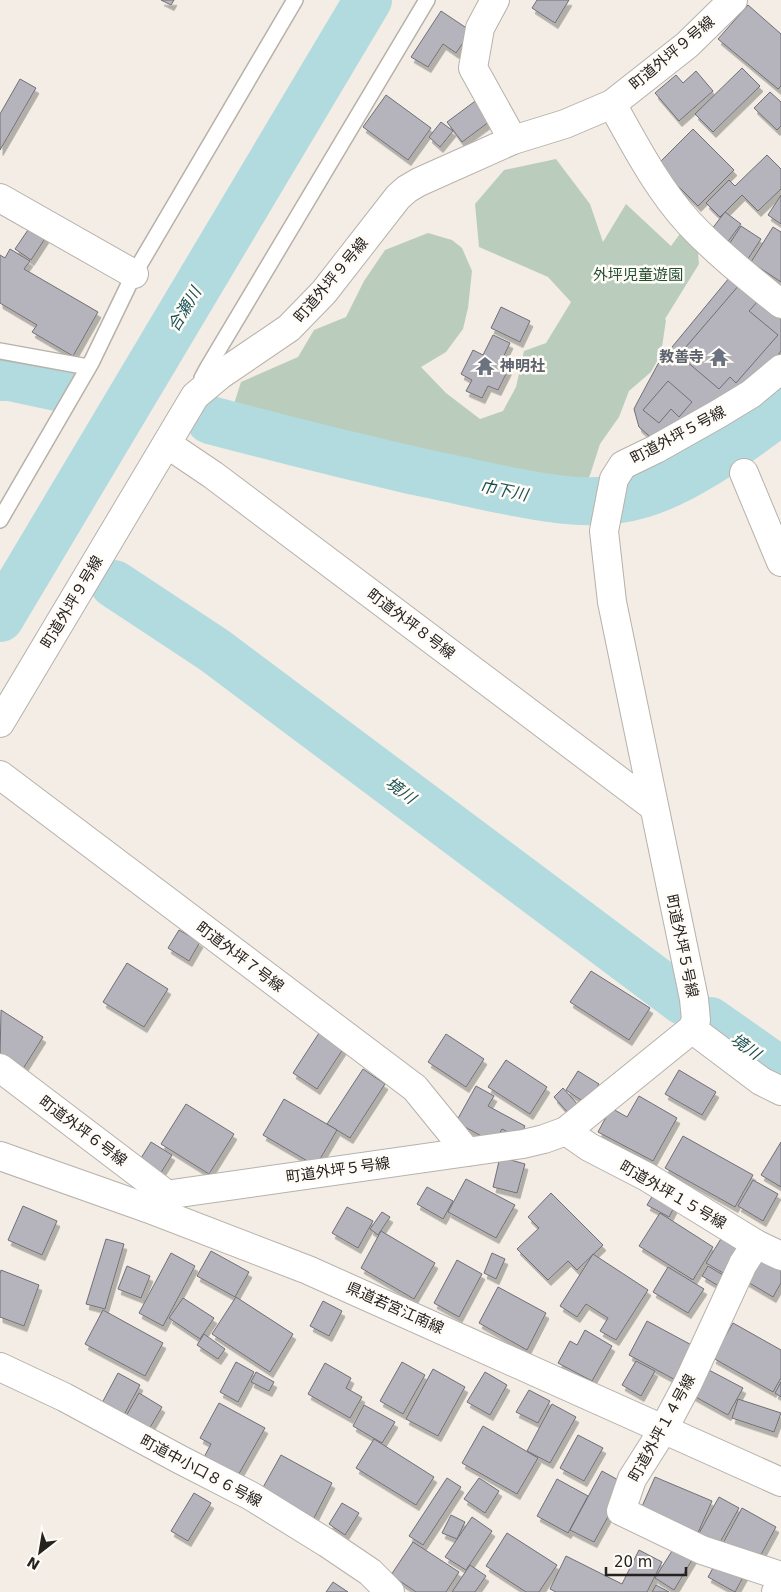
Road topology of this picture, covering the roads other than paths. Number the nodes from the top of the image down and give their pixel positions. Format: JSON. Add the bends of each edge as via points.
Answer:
{"nodes":[{"id":1,"x":296,"y":0,"type":"edge"},
{"id":2,"x":427,"y":0,"type":"edge"},
{"id":3,"x":494,"y":0,"type":"edge"},
{"id":4,"x":733,"y":0,"type":"edge"},
{"id":5,"x":612,"y":104,"type":"junction"},
{"id":6,"x":513,"y":140,"type":"junction"},
{"id":7,"x":0,"y":198,"type":"edge"},
{"id":8,"x":134,"y":274,"type":"junction"},
{"id":9,"x":781,"y":304,"type":"edge"},
{"id":10,"x":0,"y":351,"type":"edge"},
{"id":11,"x":88,"y":367,"type":"junction"},
{"id":12,"x":781,"y":368,"type":"edge"},
{"id":13,"x":202,"y":390,"type":"junction"},
{"id":14,"x":167,"y":444,"type":"junction"},
{"id":15,"x":744,"y":473,"type":"dead end"},
{"id":16,"x":0,"y":520,"type":"edge"},
{"id":17,"x":781,"y":562,"type":"edge"},
{"id":18,"x":0,"y":723,"type":"edge"},
{"id":19,"x":0,"y":775,"type":"edge"},
{"id":20,"x":654,"y":807,"type":"junction"},
{"id":21,"x":694,"y":1016,"type":"junction"},
{"id":22,"x":0,"y":1068,"type":"edge"},
{"id":23,"x":781,"y":1091,"type":"edge"},
{"id":24,"x":566,"y":1131,"type":"junction"},
{"id":25,"x":467,"y":1152,"type":"junction"},
{"id":26,"x":0,"y":1156,"type":"edge"},
{"id":27,"x":156,"y":1201,"type":"junction"},
{"id":28,"x":756,"y":1244,"type":"junction"},
{"id":29,"x":781,"y":1256,"type":"edge"},
{"id":30,"x":0,"y":1367,"type":"edge"},
{"id":31,"x":663,"y":1430,"type":"junction"},
{"id":32,"x":781,"y":1482,"type":"edge"},
{"id":33,"x":781,"y":1576,"type":"edge"},
{"id":34,"x":781,"y":1580,"type":"edge"},
{"id":35,"x":390,"y":1592,"type":"edge"},
{"id":36,"x":776,"y":1592,"type":"edge"}],
"edges":[{"from":1,"to":8,"type":"lane"},
{"from":2,"to":13,"type":"lane","via":[[208,366],[202,378]]},
{"from":3,"to":6,"type":"street","via":[[480,28],[473,68]]},
{"from":4,"to":5,"type":"street","name":"町道外坪９号線","via":[[687,45]]},
{"from":5,"to":6,"type":"street","name":"町道外坪９号線","via":[[565,124]]},
{"from":5,"to":9,"type":"street","via":[[656,180],[688,222],[718,253]]},
{"from":6,"to":13,"type":"street","name":"町道外坪９号線","via":[[407,189],[324,292],[289,328]]},
{"from":7,"to":8,"type":"street"},
{"from":8,"to":11,"type":"lane"},
{"from":10,"to":11,"type":"lane"},
{"from":11,"to":16,"type":"lane"},
{"from":12,"to":20,"type":"street","name":"町道外坪５号線","via":[[751,394],[628,461],[614,479],[604,531],[612,602]]},
{"from":13,"to":14,"type":"street","name":"町道外坪９号線","via":[[187,408]]},
{"from":14,"to":18,"type":"street","name":"町道外坪９号線"},
{"from":14,"to":20,"type":"street","name":"町道外坪８号線","via":[[213,474]]},
{"from":15,"to":17,"type":"street"},
{"from":19,"to":25,"type":"street","name":"町道外坪７号線","via":[[415,1088]]},
{"from":20,"to":21,"type":"street","name":"町道外坪５号線"},
{"from":21,"to":23,"type":"street","via":[[761,1081]]},
{"from":21,"to":24,"type":"street","name":"町道外坪５号線"},
{"from":22,"to":27,"type":"street","name":"町道外坪６号線"},
{"from":24,"to":25,"type":"street","name":"町道外坪５号線","via":[[522,1144]]},
{"from":24,"to":28,"type":"street","name":"町道外坪１５号線"},
{"from":25,"to":27,"type":"street","name":"町道外坪５号線"},
{"from":26,"to":27,"type":"street","name":"県道若宮江南線"},
{"from":27,"to":31,"type":"street","name":"県道若宮江南線"},
{"from":28,"to":29,"type":"street","name":"町道外坪１５号線"},
{"from":28,"to":31,"type":"street","name":"町道外坪１４号線","via":[[743,1264]]},
{"from":30,"to":35,"type":"street","name":"町道中小口８６号線","via":[[64,1397],[251,1496],[363,1567]]},
{"from":31,"to":32,"type":"street","name":"県道若宮江南線"},
{"from":31,"to":33,"type":"street","name":"町道外坪１４号線","via":[[632,1479],[621,1511],[702,1550]]},
{"from":34,"to":36,"type":"street"}]}
